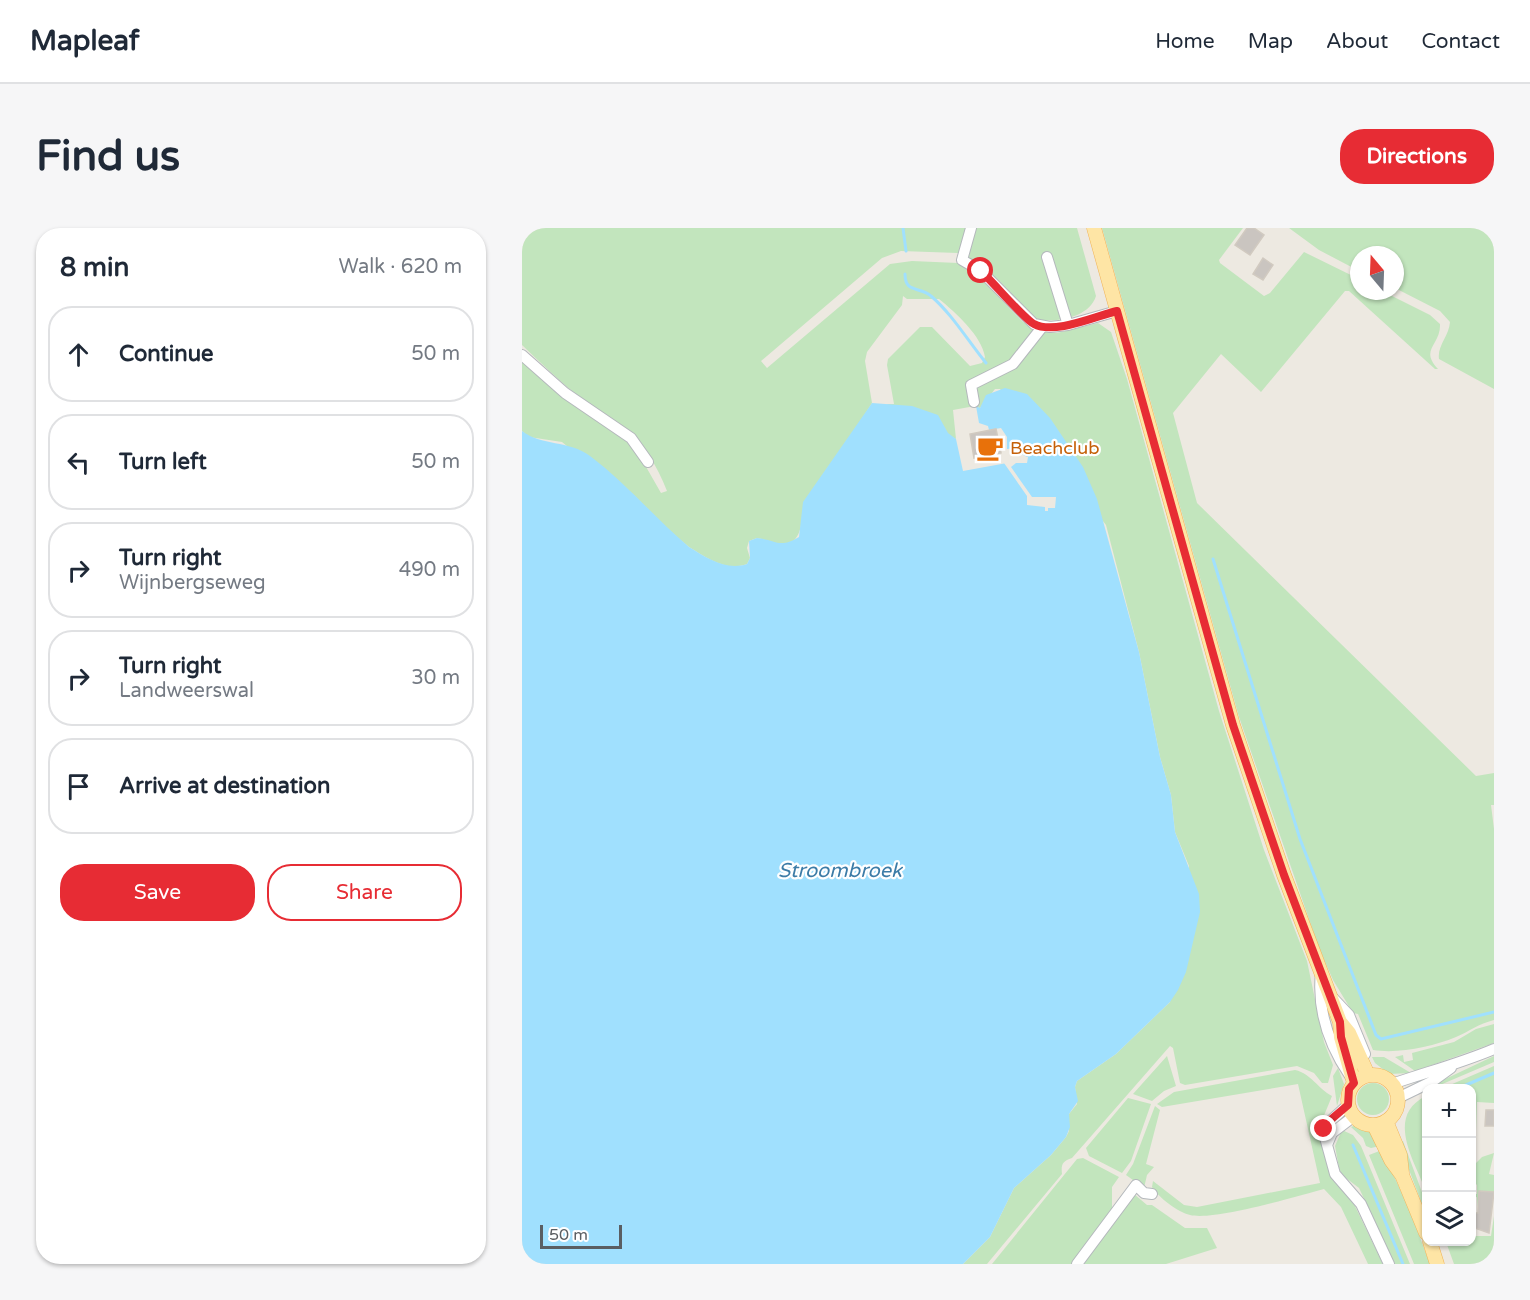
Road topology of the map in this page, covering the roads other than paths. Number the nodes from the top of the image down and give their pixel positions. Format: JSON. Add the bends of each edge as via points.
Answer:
{"nodes":[{"id":1,"x":970,"y":228,"type":"edge"},
{"id":2,"x":1094,"y":228,"type":"edge"},
{"id":3,"x":1047,"y":257,"type":"dead end"},
{"id":4,"x":1117,"y":311,"type":"junction"},
{"id":5,"x":1068,"y":325,"type":"junction"},
{"id":6,"x":1043,"y":326,"type":"junction"},
{"id":7,"x":522,"y":355,"type":"edge"},
{"id":8,"x":974,"y":402,"type":"dead end"},
{"id":9,"x":648,"y":462,"type":"dead end"},
{"id":10,"x":1321,"y":972,"type":"junction"},
{"id":11,"x":1330,"y":996,"type":"junction"},
{"id":12,"x":1340,"y":1022,"type":"junction"},
{"id":13,"x":1494,"y":1049,"type":"edge"},
{"id":14,"x":1454,"y":1066,"type":"junction"},
{"id":15,"x":1368,"y":1075,"type":"junction"},
{"id":16,"x":1354,"y":1083,"type":"junction"},
{"id":17,"x":1392,"y":1084,"type":"junction"},
{"id":18,"x":1398,"y":1098,"type":"junction"},
{"id":19,"x":1351,"y":1111,"type":"junction"},
{"id":20,"x":1380,"y":1123,"type":"junction"},
{"id":21,"x":1152,"y":1194,"type":"dead end"},
{"id":22,"x":1422,"y":1223,"type":"edge"},
{"id":23,"x":1431,"y":1246,"type":"edge"},
{"id":24,"x":1077,"y":1264,"type":"edge"},
{"id":25,"x":1389,"y":1264,"type":"edge"},
{"id":26,"x":1437,"y":1264,"type":"edge"}],
"edges":[{"from":1,"to":6,"type":"street","via":[[962,260],[981,271],[1034,324]]},
{"from":2,"to":4,"type":"main road"},
{"from":3,"to":5,"type":"street"},
{"from":4,"to":5,"type":"street"},
{"from":4,"to":10,"type":"main road","via":[[1233,725]]},
{"from":5,"to":6,"type":"street"},
{"from":6,"to":8,"type":"street","via":[[1013,364],[971,385]]},
{"from":7,"to":9,"type":"street","via":[[564,393],[631,438]]},
{"from":10,"to":11,"type":"main road"},
{"from":10,"to":16,"type":"street","via":[[1318,994],[1322,1012],[1341,1064]]},
{"from":11,"to":12,"type":"main road"},
{"from":11,"to":15,"type":"street","via":[[1349,1015],[1366,1054]]},
{"from":12,"to":15,"type":"main road"},
{"from":12,"to":16,"type":"main road"},
{"from":13,"to":14,"type":"street"},
{"from":14,"to":17,"type":"street"},
{"from":14,"to":18,"type":"street"},
{"from":15,"to":16,"type":"main road"},
{"from":15,"to":17,"type":"main road","via":[[1382,1076]]},
{"from":16,"to":19,"type":"main road","via":[[1349,1089]]},
{"from":17,"to":18,"type":"main road"},
{"from":18,"to":20,"type":"main road","via":[[1395,1111]]},
{"from":19,"to":20,"type":"main road","via":[[1359,1121]]},
{"from":19,"to":25,"type":"street","via":[[1326,1125],[1327,1145],[1335,1174],[1361,1204]]},
{"from":20,"to":22,"type":"main road","via":[[1400,1155],[1402,1175]]},
{"from":21,"to":24,"type":"street","via":[[1136,1185]]},
{"from":23,"to":26,"type":"main road"}]}
